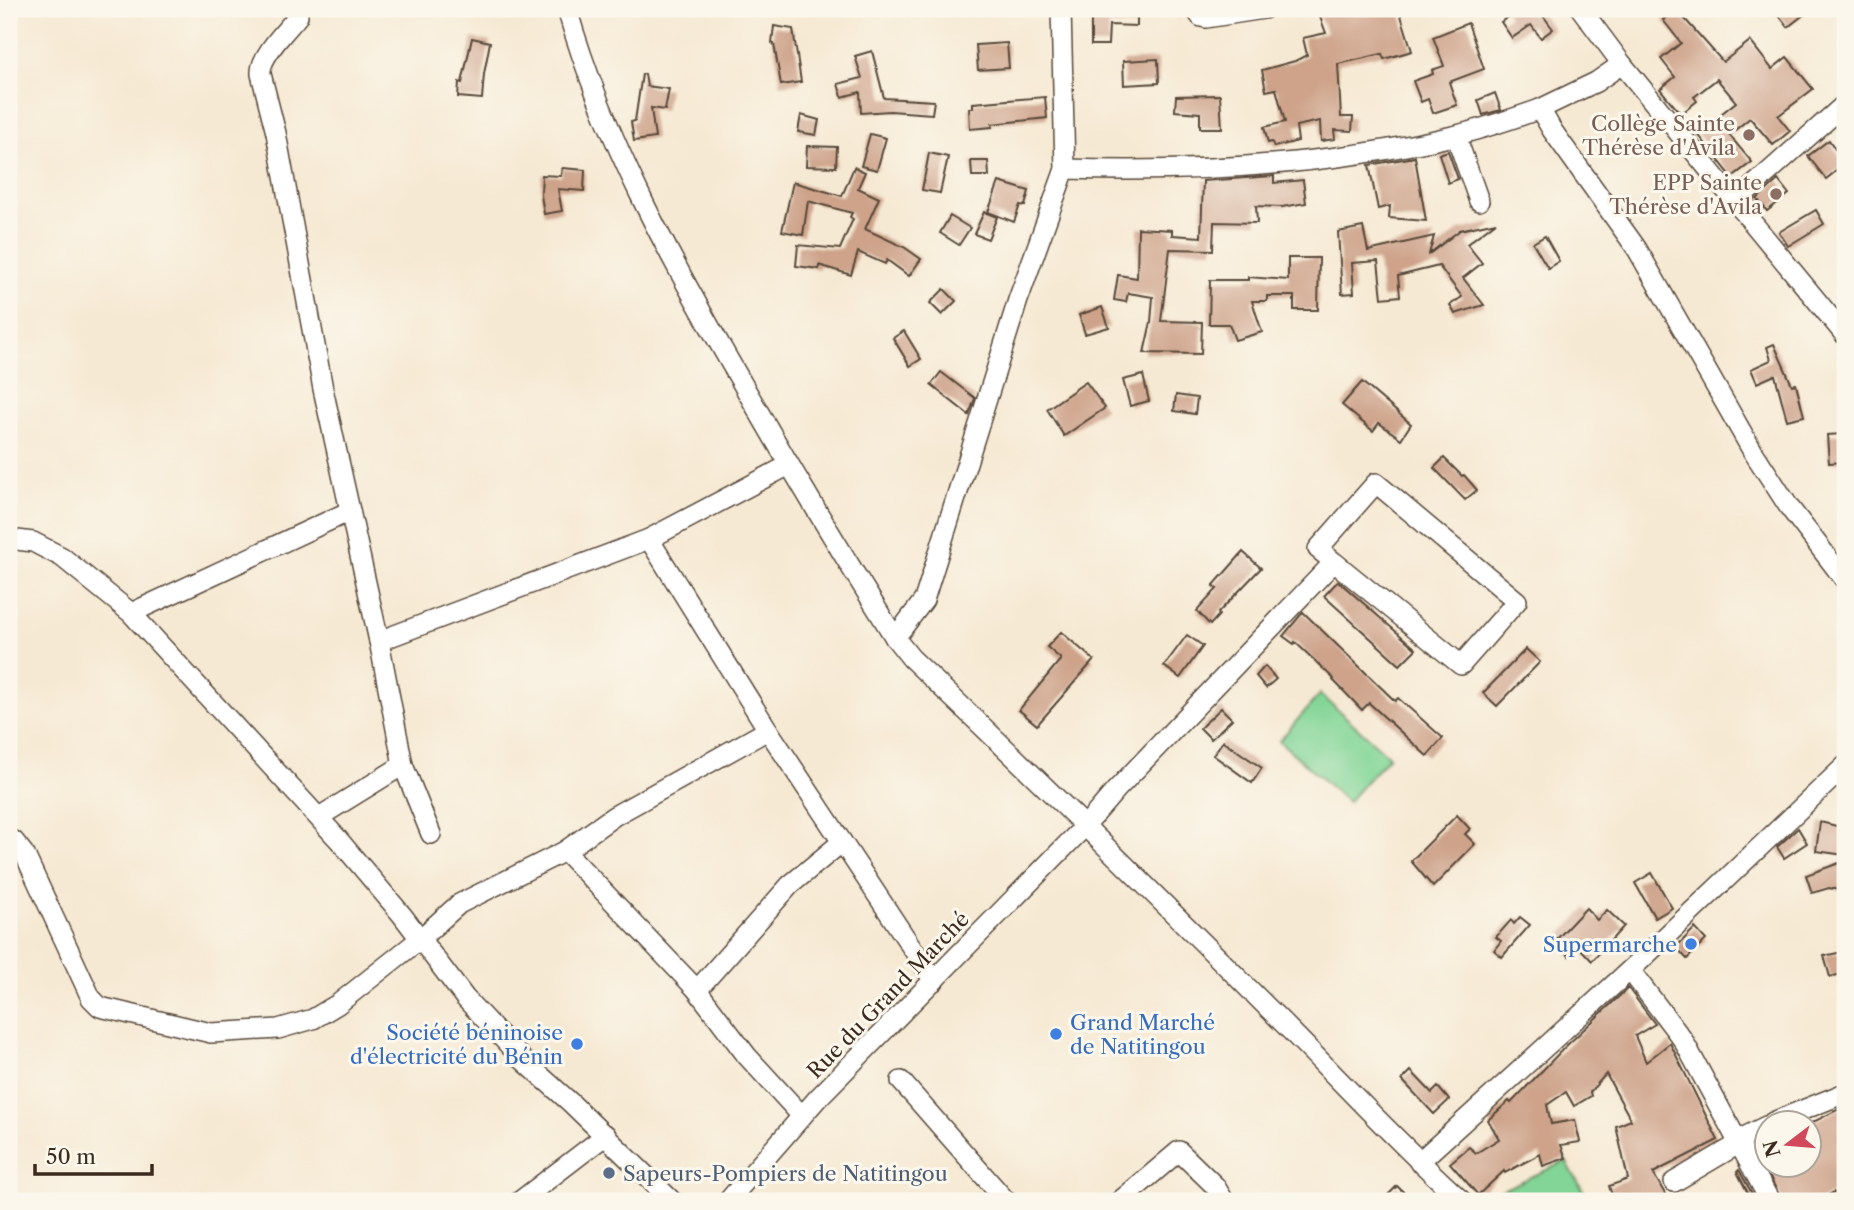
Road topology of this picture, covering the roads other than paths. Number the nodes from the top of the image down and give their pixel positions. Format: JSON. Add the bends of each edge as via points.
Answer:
{"nodes":[{"id":1,"x":567,"y":9,"type":"edge"},
{"id":2,"x":1060,"y":9,"type":"edge"},
{"id":3,"x":1195,"y":9,"type":"edge"},
{"id":4,"x":1264,"y":9,"type":"edge"},
{"id":5,"x":1581,"y":9,"type":"edge"},
{"id":6,"x":298,"y":16,"type":"dead end"},
{"id":7,"x":1622,"y":64,"type":"junction"},
{"id":8,"x":1845,"y":104,"type":"edge"},
{"id":9,"x":1540,"y":109,"type":"junction"},
{"id":10,"x":1456,"y":136,"type":"junction"},
{"id":11,"x":1065,"y":169,"type":"junction"},
{"id":12,"x":1479,"y":201,"type":"dead end"},
{"id":13,"x":1735,"y":202,"type":"junction"},
{"id":14,"x":1845,"y":335,"type":"edge"},
{"id":15,"x":789,"y":465,"type":"junction"},
{"id":16,"x":350,"y":511,"type":"junction"},
{"id":17,"x":9,"y":539,"type":"edge"},
{"id":18,"x":649,"y":539,"type":"junction"},
{"id":19,"x":1334,"y":562,"type":"junction"},
{"id":20,"x":1845,"y":580,"type":"edge"},
{"id":21,"x":131,"y":613,"type":"junction"},
{"id":22,"x":895,"y":638,"type":"junction"},
{"id":23,"x":379,"y":641,"type":"junction"},
{"id":24,"x":768,"y":730,"type":"junction"},
{"id":25,"x":403,"y":765,"type":"junction"},
{"id":26,"x":1845,"y":766,"type":"edge"},
{"id":27,"x":319,"y":817,"type":"junction"},
{"id":28,"x":1086,"y":825,"type":"junction"},
{"id":29,"x":431,"y":834,"type":"dead end"},
{"id":30,"x":9,"y":839,"type":"edge"},
{"id":31,"x":842,"y":842,"type":"junction"},
{"id":32,"x":565,"y":851,"type":"junction"},
{"id":33,"x":420,"y":939,"type":"junction"},
{"id":34,"x":1630,"y":970,"type":"junction"},
{"id":35,"x":934,"y":981,"type":"junction"},
{"id":36,"x":697,"y":990,"type":"junction"},
{"id":37,"x":901,"y":1081,"type":"dead end"},
{"id":38,"x":1845,"y":1093,"type":"edge"},
{"id":39,"x":1808,"y":1108,"type":"edge"},
{"id":40,"x":802,"y":1116,"type":"junction"},
{"id":41,"x":1752,"y":1133,"type":"edge"},
{"id":42,"x":606,"y":1135,"type":"junction"},
{"id":43,"x":1740,"y":1143,"type":"junction"},
{"id":44,"x":1419,"y":1162,"type":"junction"},
{"id":45,"x":1674,"y":1182,"type":"dead end"},
{"id":46,"x":1131,"y":1198,"type":"edge"},
{"id":47,"x":520,"y":1201,"type":"edge"},
{"id":48,"x":672,"y":1201,"type":"edge"},
{"id":49,"x":728,"y":1201,"type":"edge"},
{"id":50,"x":1006,"y":1201,"type":"edge"},
{"id":51,"x":1224,"y":1201,"type":"edge"},
{"id":52,"x":1462,"y":1201,"type":"edge"},
{"id":53,"x":1770,"y":1201,"type":"edge"}],
"edges":[{"from":1,"to":15,"type":"street","via":[[582,58],[640,195]]},
{"from":2,"to":11,"type":"street"},
{"from":3,"to":4,"type":"street","via":[[1206,18]]},
{"from":5,"to":7,"type":"street"},
{"from":6,"to":16,"type":"street","via":[[260,66]]},
{"from":7,"to":9,"type":"street"},
{"from":7,"to":13,"type":"street"},
{"from":8,"to":13,"type":"street"},
{"from":9,"to":10,"type":"street"},
{"from":9,"to":20,"type":"street","via":[[1637,249],[1788,507]]},
{"from":10,"to":11,"type":"street","via":[[1288,164]]},
{"from":10,"to":12,"type":"street"},
{"from":11,"to":22,"type":"street","via":[[1014,312],[924,600]]},
{"from":13,"to":14,"type":"street"},
{"from":15,"to":18,"type":"street"},
{"from":15,"to":22,"type":"street"},
{"from":16,"to":21,"type":"street"},
{"from":16,"to":23,"type":"street"},
{"from":17,"to":21,"type":"street","via":[[33,542],[62,557]]},
{"from":18,"to":23,"type":"street"},
{"from":18,"to":24,"type":"street"},
{"from":19,"to":19,"type":"street","via":[[1318,549],[1376,483],[1517,601],[1461,665]]},
{"from":19,"to":28,"type":"street","name":"Rue du Grand Marché"},
{"from":21,"to":27,"type":"street"},
{"from":22,"to":28,"type":"street"},
{"from":23,"to":25,"type":"street"},
{"from":24,"to":31,"type":"street"},
{"from":24,"to":32,"type":"street","via":[[614,816]]},
{"from":25,"to":27,"type":"street"},
{"from":25,"to":29,"type":"street"},
{"from":26,"to":34,"type":"street"},
{"from":27,"to":33,"type":"street"},
{"from":28,"to":35,"type":"street","name":"Rue du Grand Marché"},
{"from":28,"to":44,"type":"street"},
{"from":30,"to":33,"type":"street","via":[[24,855],[91,998],[112,1012],[211,1033],[278,1029],[313,1019],[338,1004]]},
{"from":31,"to":35,"type":"street"},
{"from":31,"to":36,"type":"street","via":[[790,884]]},
{"from":32,"to":33,"type":"street","via":[[459,904]]},
{"from":32,"to":36,"type":"street"},
{"from":33,"to":42,"type":"street","via":[[465,999],[524,1061]]},
{"from":34,"to":43,"type":"street","via":[[1683,1040]]},
{"from":34,"to":44,"type":"street"},
{"from":35,"to":40,"type":"street","name":"Rue du Grand Marché"},
{"from":36,"to":40,"type":"street","via":[[747,1056]]},
{"from":37,"to":50,"type":"street"},
{"from":38,"to":39,"type":"street"},
{"from":40,"to":49,"type":"street","name":"Rue du Grand Marché"},
{"from":41,"to":43,"type":"street"},
{"from":42,"to":47,"type":"street"},
{"from":42,"to":48,"type":"street"},
{"from":43,"to":45,"type":"street"},
{"from":43,"to":53,"type":"street"},
{"from":44,"to":52,"type":"street"},
{"from":46,"to":51,"type":"street","via":[[1179,1151]]}]}
